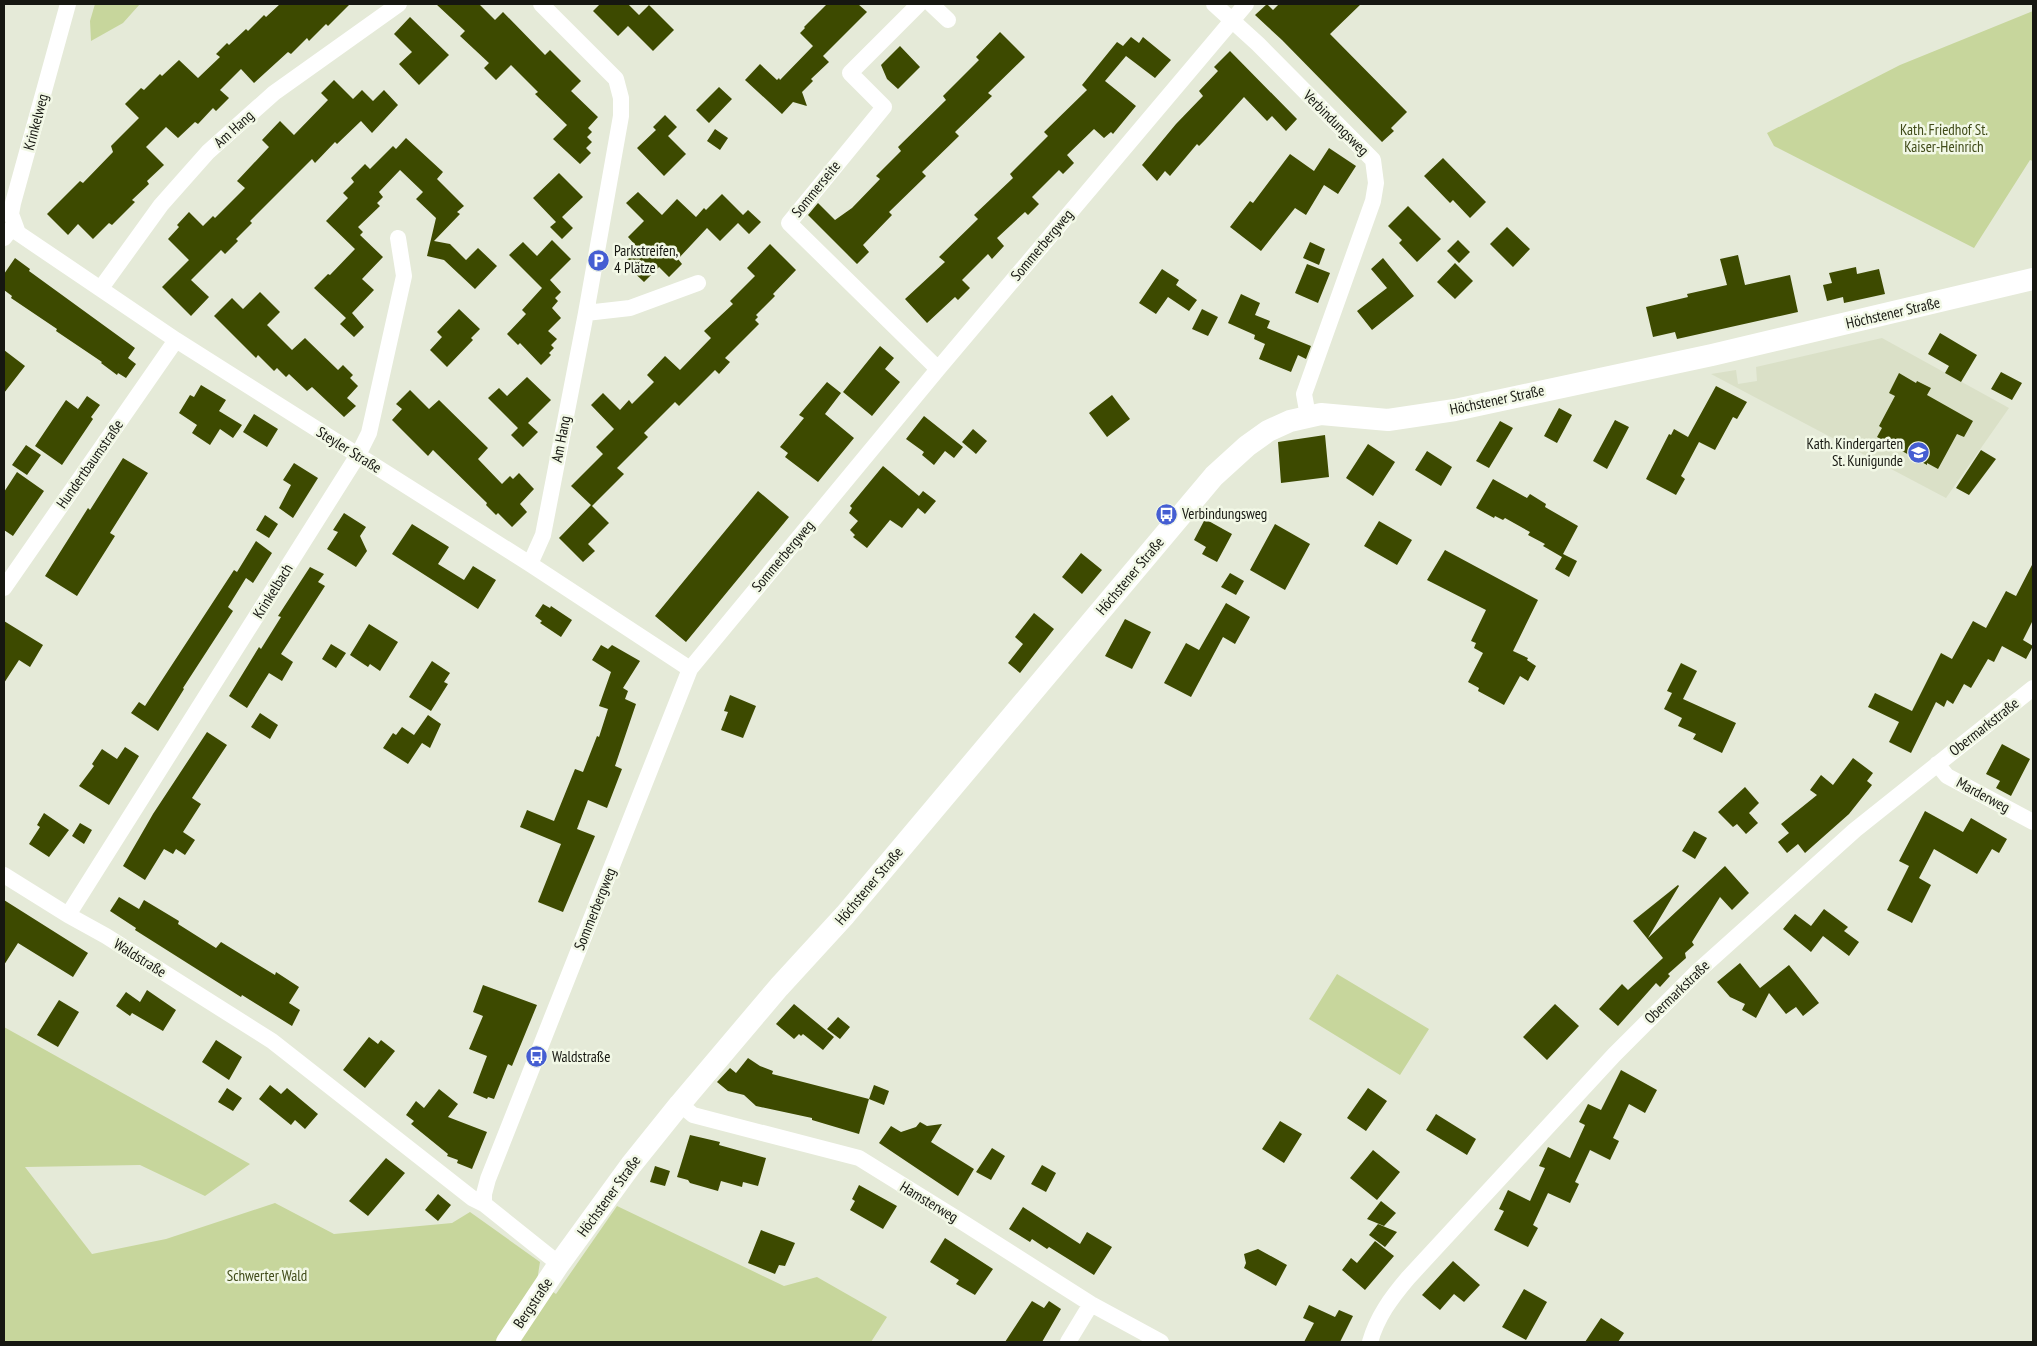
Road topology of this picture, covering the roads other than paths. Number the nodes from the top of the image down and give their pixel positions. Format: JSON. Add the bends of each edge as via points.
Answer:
{"nodes":[{"id":1,"x":68,"y":4,"type":"edge"},
{"id":2,"x":399,"y":4,"type":"edge"},
{"id":3,"x":541,"y":4,"type":"edge"},
{"id":4,"x":919,"y":4,"type":"edge"},
{"id":5,"x":931,"y":4,"type":"edge"},
{"id":6,"x":1214,"y":4,"type":"edge"},
{"id":7,"x":1246,"y":4,"type":"edge"},
{"id":8,"x":948,"y":20,"type":"dead end"},
{"id":9,"x":1230,"y":21,"type":"junction"},
{"id":10,"x":9,"y":231,"type":"edge"},
{"id":11,"x":398,"y":238,"type":"dead end"},
{"id":12,"x":2033,"y":279,"type":"edge"},
{"id":13,"x":698,"y":283,"type":"dead end"},
{"id":14,"x":101,"y":288,"type":"junction"},
{"id":15,"x":586,"y":312,"type":"junction"},
{"id":16,"x":176,"y":340,"type":"junction"},
{"id":17,"x":938,"y":369,"type":"junction"},
{"id":18,"x":1308,"y":416,"type":"junction"},
{"id":19,"x":358,"y":455,"type":"junction"},
{"id":20,"x":530,"y":564,"type":"junction"},
{"id":21,"x":4,"y":588,"type":"edge"},
{"id":22,"x":690,"y":669,"type":"junction"},
{"id":23,"x":2033,"y":688,"type":"edge"},
{"id":24,"x":1937,"y":764,"type":"junction"},
{"id":25,"x":2033,"y":822,"type":"edge"},
{"id":26,"x":4,"y":875,"type":"edge"},
{"id":27,"x":68,"y":916,"type":"junction"},
{"id":28,"x":680,"y":1104,"type":"junction"},
{"id":29,"x":484,"y":1204,"type":"junction"},
{"id":30,"x":559,"y":1264,"type":"junction"},
{"id":31,"x":1092,"y":1304,"type":"junction"},
{"id":32,"x":507,"y":1342,"type":"edge"},
{"id":33,"x":1068,"y":1342,"type":"edge"},
{"id":34,"x":1161,"y":1342,"type":"edge"},
{"id":35,"x":1370,"y":1342,"type":"edge"}],
"edges":[{"from":1,"to":10,"type":"street","name":"Krinkelweg","via":[[13,203]]},
{"from":2,"to":14,"type":"street","name":"Am Hang","via":[[274,93],[208,152],[162,205]]},
{"from":3,"to":15,"type":"street","name":"Am Hang","via":[[616,79],[621,98],[616,148]]},
{"from":4,"to":17,"type":"street","name":"Sommerseite","via":[[850,73],[884,107],[789,223]]},
{"from":5,"to":8,"type":"street"},
{"from":6,"to":9,"type":"street","name":"Verbindungsweg"},
{"from":7,"to":9,"type":"street","name":"Sommerbergweg"},
{"from":9,"to":17,"type":"street","name":"Sommerbergweg"},
{"from":9,"to":18,"type":"street","name":"Verbindungsweg","via":[[1258,44],[1373,160],[1376,183],[1373,201],[1304,394]]},
{"from":10,"to":14,"type":"street","name":"Steyler Straße","via":[[18,232]]},
{"from":11,"to":19,"type":"street","name":"Krinkelbach","via":[[404,276],[369,433]]},
{"from":12,"to":18,"type":"main road","name":"Höchstener Straße","via":[[1712,355],[1446,411],[1388,420],[1321,414]]},
{"from":13,"to":15,"type":"street","via":[[630,308]]},
{"from":14,"to":16,"type":"street","name":"Steyler Straße"},
{"from":15,"to":20,"type":"street","name":"Am Hang","via":[[543,536]]},
{"from":16,"to":19,"type":"street","name":"Steyler Straße"},
{"from":16,"to":21,"type":"street","name":"Hundertbaumstraße"},
{"from":17,"to":22,"type":"street","name":"Sommerbergweg"},
{"from":18,"to":28,"type":"main road","name":"Höchstener Straße","via":[[1268,431],[1214,476],[845,915]]},
{"from":19,"to":20,"type":"street","name":"Steyler Straße"},
{"from":19,"to":27,"type":"street","name":"Krinkelbach"},
{"from":20,"to":22,"type":"street","name":"Steyler Straße"},
{"from":22,"to":29,"type":"street","name":"Sommerbergweg","via":[[488,1179]]},
{"from":23,"to":24,"type":"street","name":"Obermarkstraße"},
{"from":24,"to":25,"type":"street","name":"Marderweg","via":[[1947,776]]},
{"from":24,"to":35,"type":"street","name":"Obermarkstraße","via":[[1848,836],[1697,972],[1638,1030],[1392,1296]]},
{"from":26,"to":27,"type":"street","name":"Waldstraße"},
{"from":27,"to":29,"type":"street","name":"Waldstraße","via":[[106,936],[272,1041],[472,1198]]},
{"from":28,"to":30,"type":"main road","name":"Höchstener Straße"},
{"from":28,"to":31,"type":"street","name":"Hamsterweg","via":[[693,1115],[858,1158]]},
{"from":29,"to":30,"type":"street","name":"Waldstraße"},
{"from":30,"to":32,"type":"main road","name":"Bergstraße"},
{"from":31,"to":33,"type":"street"},
{"from":31,"to":34,"type":"street","name":"Hamsterweg"}]}
